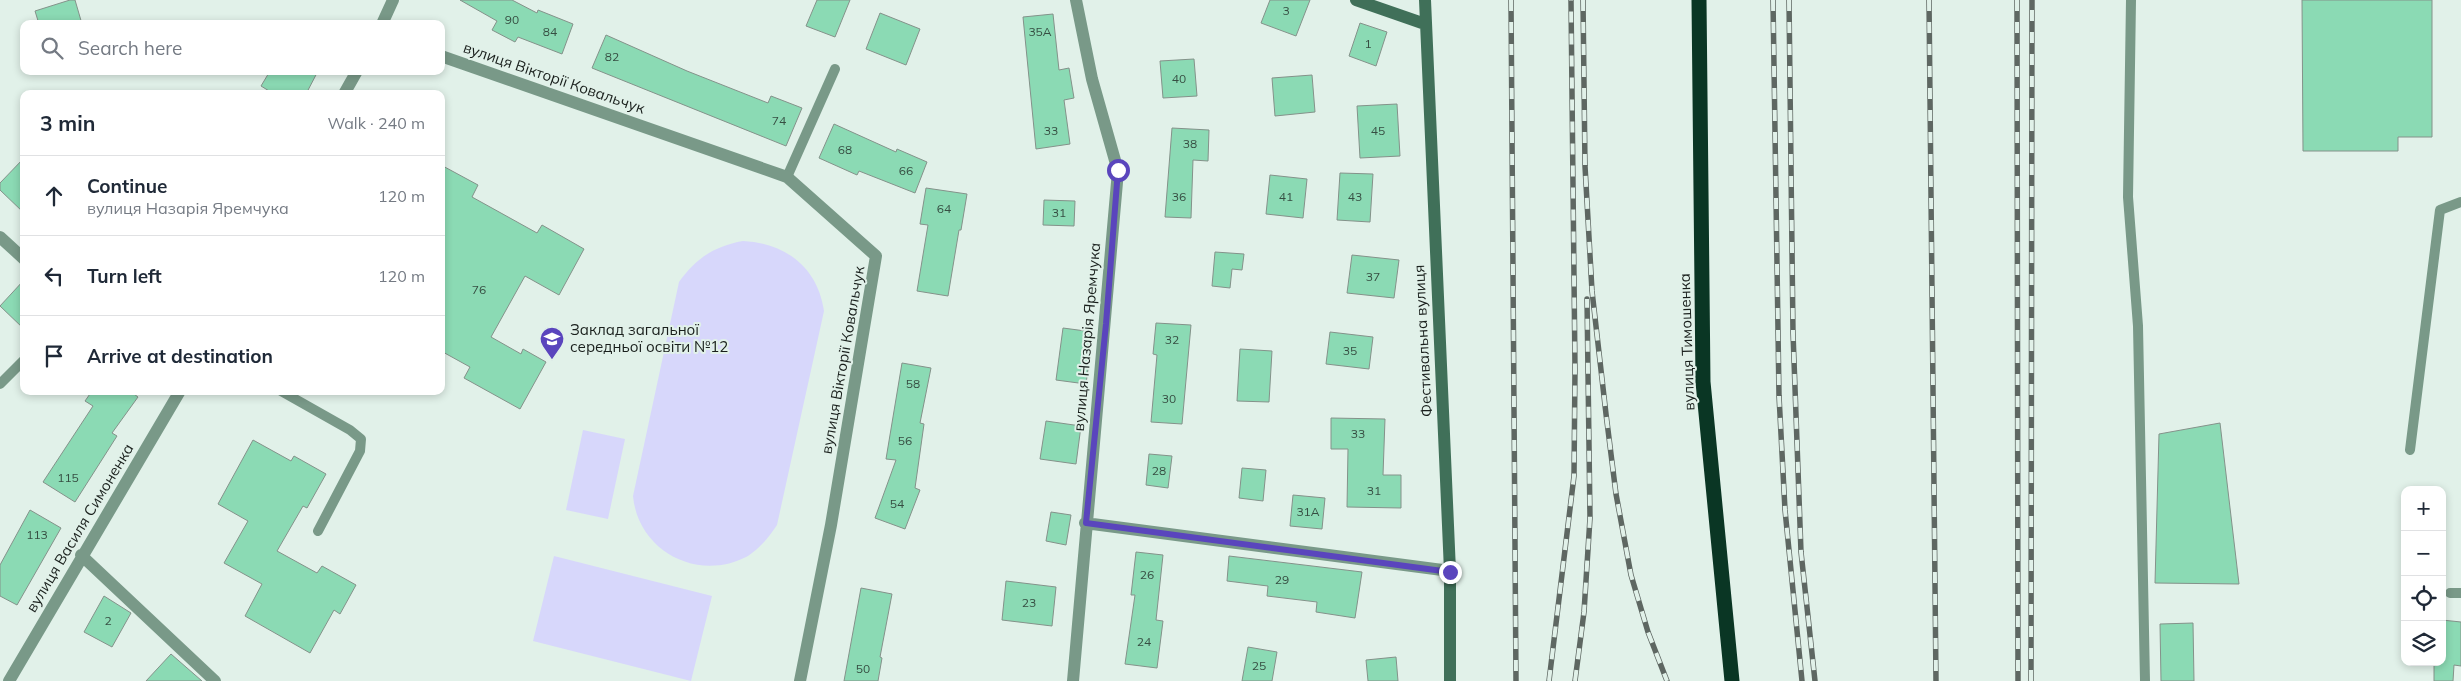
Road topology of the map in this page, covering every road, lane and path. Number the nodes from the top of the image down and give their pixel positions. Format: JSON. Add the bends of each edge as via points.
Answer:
{"nodes":[{"id":1,"x":392,"y":0,"type":"edge"},
{"id":2,"x":1076,"y":0,"type":"edge"},
{"id":3,"x":1356,"y":0,"type":"edge"},
{"id":4,"x":1425,"y":0,"type":"edge"},
{"id":5,"x":1698,"y":0,"type":"edge"},
{"id":6,"x":2131,"y":0,"type":"edge"},
{"id":7,"x":384,"y":20,"type":"edge"},
{"id":8,"x":1426,"y":24,"type":"junction"},
{"id":9,"x":445,"y":57,"type":"edge"},
{"id":10,"x":835,"y":69,"type":"dead end"},
{"id":11,"x":354,"y":75,"type":"edge"},
{"id":12,"x":346,"y":90,"type":"edge"},
{"id":13,"x":787,"y":177,"type":"junction"},
{"id":14,"x":2461,"y":202,"type":"edge"},
{"id":15,"x":0,"y":237,"type":"edge"},
{"id":16,"x":20,"y":255,"type":"edge"},
{"id":17,"x":20,"y":364,"type":"edge"},
{"id":18,"x":0,"y":384,"type":"edge"},
{"id":19,"x":175,"y":395,"type":"edge"},
{"id":20,"x":288,"y":395,"type":"edge"},
{"id":21,"x":2410,"y":450,"type":"dead end"},
{"id":22,"x":1086,"y":523,"type":"junction"},
{"id":23,"x":318,"y":531,"type":"dead end"},
{"id":24,"x":81,"y":555,"type":"junction"},
{"id":25,"x":1450,"y":572,"type":"junction"},
{"id":26,"x":2450,"y":593,"type":"dead end"},
{"id":27,"x":2461,"y":593,"type":"edge"},
{"id":28,"x":9,"y":681,"type":"edge"},
{"id":29,"x":215,"y":681,"type":"edge"},
{"id":30,"x":800,"y":681,"type":"edge"},
{"id":31,"x":1073,"y":681,"type":"edge"},
{"id":32,"x":1450,"y":681,"type":"edge"},
{"id":33,"x":1732,"y":681,"type":"edge"},
{"id":34,"x":2145,"y":681,"type":"edge"}],
"edges":[{"from":1,"to":7,"type":"street"},
{"from":2,"to":22,"type":"street","name":"вулиця Назарія Яремчука","via":[[1092,79],[1118,170]]},
{"from":3,"to":8,"type":"street"},
{"from":4,"to":8,"type":"street","name":"Фестивальна вулиця"},
{"from":5,"to":33,"type":"highway","name":"вулиця Тимошенка","via":[[1704,382]]},
{"from":6,"to":34,"type":"lane","via":[[2128,197],[2138,326]]},
{"from":8,"to":25,"type":"street","name":"Фестивальна вулиця"},
{"from":9,"to":13,"type":"street","name":"вулиця Вікторії Ковальчук"},
{"from":10,"to":13,"type":"lane"},
{"from":11,"to":12,"type":"street"},
{"from":13,"to":30,"type":"street","name":"вулиця Вікторії Ковальчук","via":[[876,256],[831,525]]},
{"from":14,"to":21,"type":"lane","via":[[2440,210]]},
{"from":15,"to":16,"type":"street"},
{"from":17,"to":18,"type":"lane"},
{"from":19,"to":24,"type":"street","name":"вулиця Василя Симоненка"},
{"from":20,"to":23,"type":"lane","via":[[360,439],[360,450]]},
{"from":22,"to":25,"type":"street"},
{"from":22,"to":31,"type":"street","name":"вулиця Назарія Яремчука"},
{"from":24,"to":28,"type":"street","name":"вулиця Василя Симоненка"},
{"from":24,"to":29,"type":"street"},
{"from":25,"to":32,"type":"street","name":"Фестивальна вулиця"},
{"from":26,"to":27,"type":"lane"}]}
